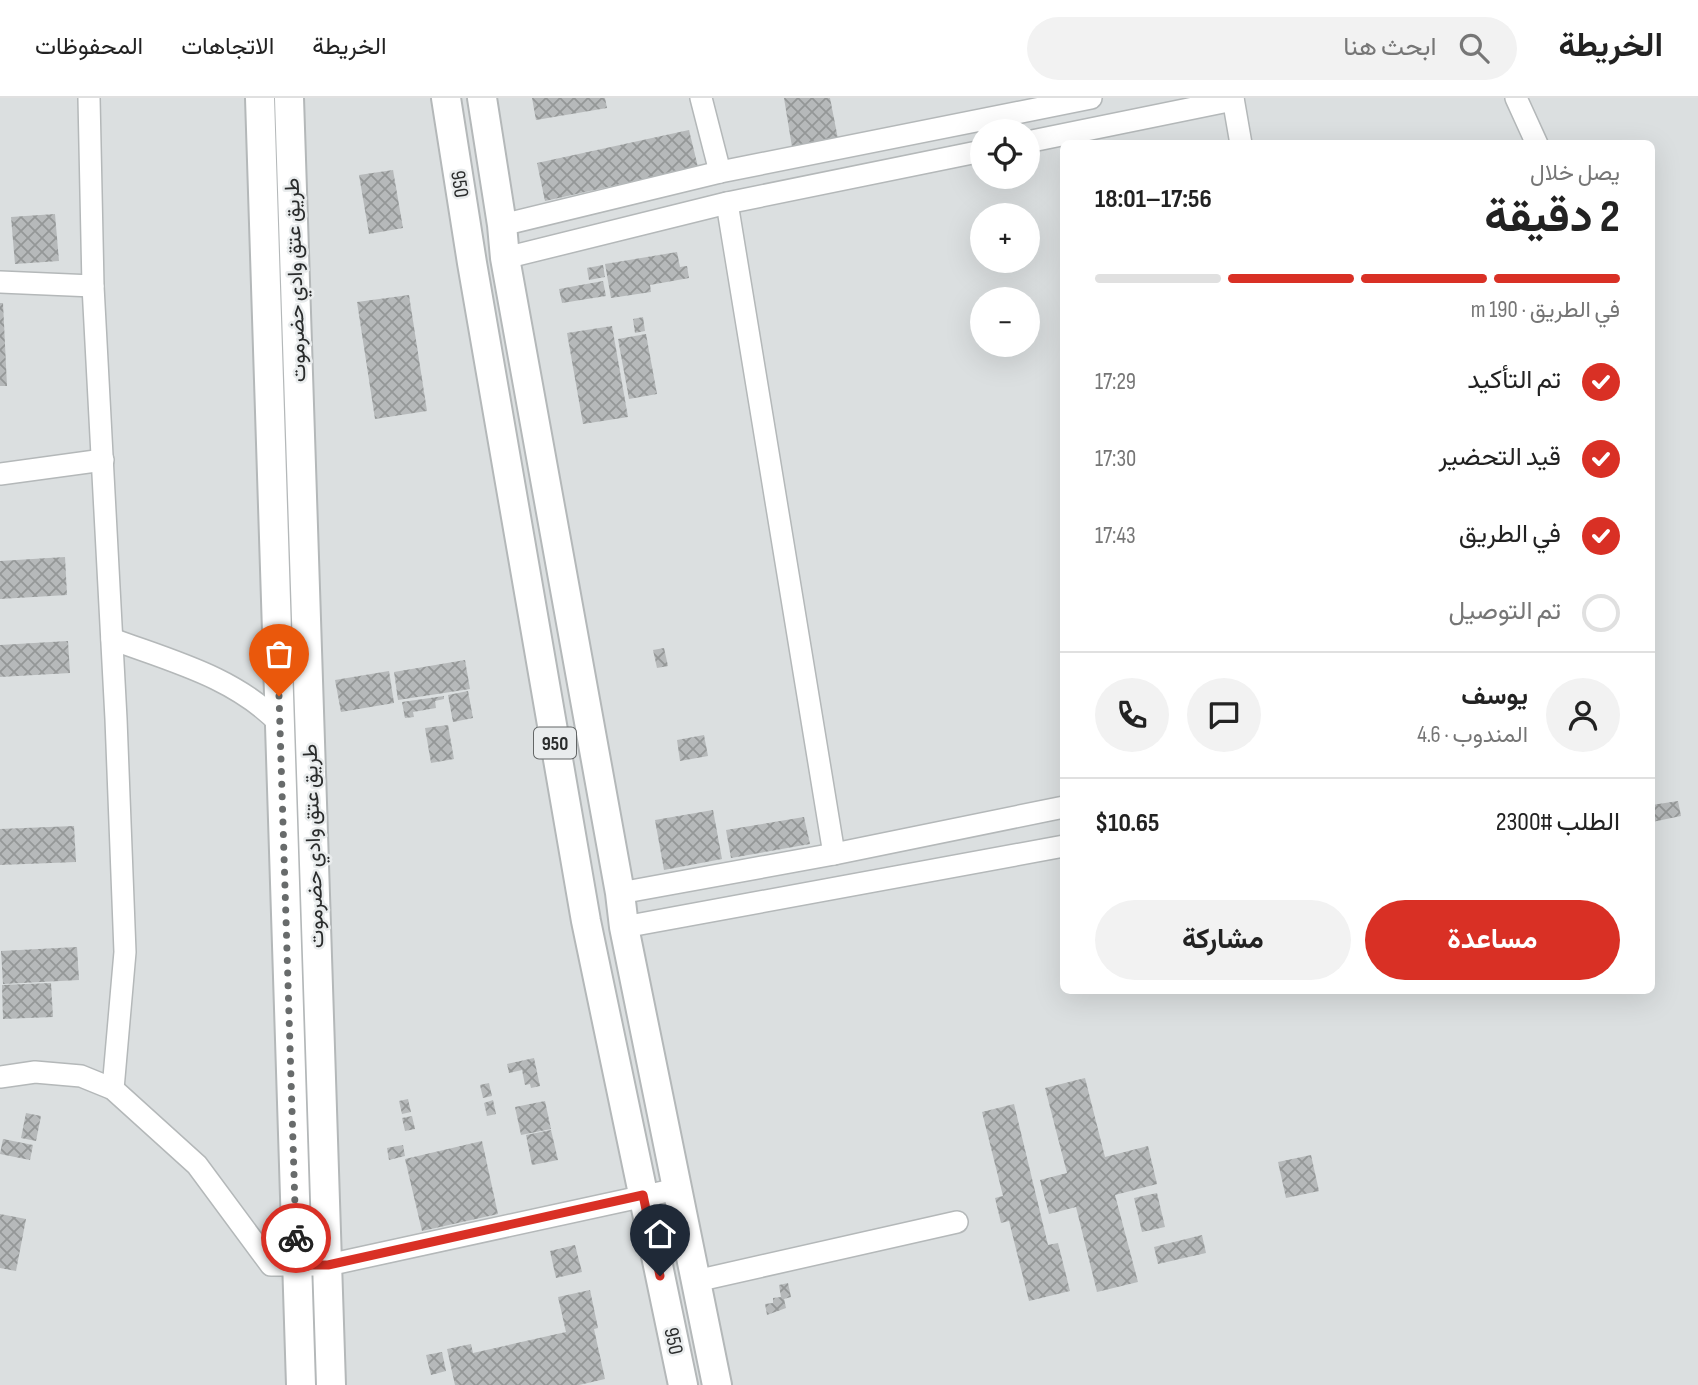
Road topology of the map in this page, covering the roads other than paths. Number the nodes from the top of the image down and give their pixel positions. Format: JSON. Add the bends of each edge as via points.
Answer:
{"nodes":[{"id":1,"x":89,"y":98,"type":"edge"},
{"id":2,"x":260,"y":98,"type":"edge"},
{"id":3,"x":289,"y":98,"type":"edge"},
{"id":4,"x":446,"y":98,"type":"edge"},
{"id":5,"x":482,"y":98,"type":"edge"},
{"id":6,"x":701,"y":98,"type":"edge"},
{"id":7,"x":1091,"y":98,"type":"edge"},
{"id":8,"x":1516,"y":98,"type":"edge"},
{"id":9,"x":1233,"y":99,"type":"edge"},
{"id":10,"x":1065,"y":101,"type":"edge"},
{"id":11,"x":1040,"y":139,"type":"edge"},
{"id":12,"x":1240,"y":140,"type":"edge"},
{"id":13,"x":1536,"y":140,"type":"edge"},
{"id":14,"x":970,"y":153,"type":"edge"},
{"id":15,"x":720,"y":172,"type":"junction"},
{"id":16,"x":727,"y":203,"type":"junction"},
{"id":17,"x":502,"y":225,"type":"junction"},
{"id":18,"x":505,"y":258,"type":"junction"},
{"id":19,"x":0,"y":282,"type":"edge"},
{"id":20,"x":93,"y":286,"type":"junction"},
{"id":21,"x":103,"y":460,"type":"junction"},
{"id":22,"x":0,"y":474,"type":"edge"},
{"id":23,"x":112,"y":639,"type":"junction"},
{"id":24,"x":280,"y":724,"type":"junction"},
{"id":25,"x":1060,"y":808,"type":"edge"},
{"id":26,"x":1060,"y":847,"type":"edge"},
{"id":27,"x":834,"y":854,"type":"junction"},
{"id":28,"x":620,"y":893,"type":"junction"},
{"id":29,"x":624,"y":927,"type":"junction"},
{"id":30,"x":0,"y":1077,"type":"edge"},
{"id":31,"x":113,"y":1089,"type":"junction"},
{"id":32,"x":677,"y":1189,"type":"junction"},
{"id":33,"x":643,"y":1195,"type":"junction"},
{"id":34,"x":957,"y":1222,"type":"dead end"},
{"id":35,"x":297,"y":1265,"type":"junction"},
{"id":36,"x":328,"y":1265,"type":"junction"},
{"id":37,"x":696,"y":1281,"type":"junction"},
{"id":38,"x":301,"y":1385,"type":"edge"},
{"id":39,"x":331,"y":1385,"type":"edge"},
{"id":40,"x":683,"y":1385,"type":"edge"},
{"id":41,"x":717,"y":1385,"type":"edge"}],
"edges":[{"from":1,"to":20,"type":"street"},
{"from":2,"to":24,"type":"main road","name":"طريق عتق وادي حضرموت"},
{"from":3,"to":36,"type":"main road","name":"طريق عتق وادي حضرموت"},
{"from":4,"to":33,"type":"main road","name":"950","number":"950","via":[[586,921]]},
{"from":5,"to":17,"type":"main road","number":"950"},
{"from":6,"to":15,"type":"street"},
{"from":7,"to":10,"type":"street"},
{"from":8,"to":13,"type":"street"},
{"from":9,"to":11,"type":"street"},
{"from":9,"to":12,"type":"street"},
{"from":10,"to":15,"type":"street"},
{"from":14,"to":16,"type":"street"},
{"from":15,"to":17,"type":"street"},
{"from":16,"to":18,"type":"street"},
{"from":16,"to":27,"type":"street"},
{"from":17,"to":18,"type":"main road","number":"950"},
{"from":18,"to":28,"type":"main road","number":"950"},
{"from":19,"to":20,"type":"street"},
{"from":20,"to":21,"type":"street"},
{"from":21,"to":22,"type":"street"},
{"from":21,"to":23,"type":"street"},
{"from":23,"to":24,"type":"street","via":[[226,683]]},
{"from":23,"to":31,"type":"street","via":[[125,952]]},
{"from":24,"to":35,"type":"main road","name":"طريق عتق وادي حضرموت"},
{"from":25,"to":27,"type":"street"},
{"from":26,"to":29,"type":"street"},
{"from":27,"to":28,"type":"street"},
{"from":28,"to":29,"type":"main road","number":"950"},
{"from":29,"to":32,"type":"main road","number":"950"},
{"from":30,"to":31,"type":"street","via":[[35,1072],[81,1076]]},
{"from":31,"to":35,"type":"street","via":[[197,1165],[271,1265]]},
{"from":32,"to":33,"type":"street"},
{"from":32,"to":37,"type":"main road","number":"950"},
{"from":33,"to":36,"type":"street"},
{"from":33,"to":40,"type":"main road","name":"950","number":"950"},
{"from":34,"to":37,"type":"street"},
{"from":35,"to":36,"type":"street"},
{"from":35,"to":38,"type":"main road","name":"طريق عتق وادي حضرموت"},
{"from":36,"to":39,"type":"main road","name":"طريق عتق وادي حضرموت"},
{"from":37,"to":41,"type":"main road","number":"950"}]}
